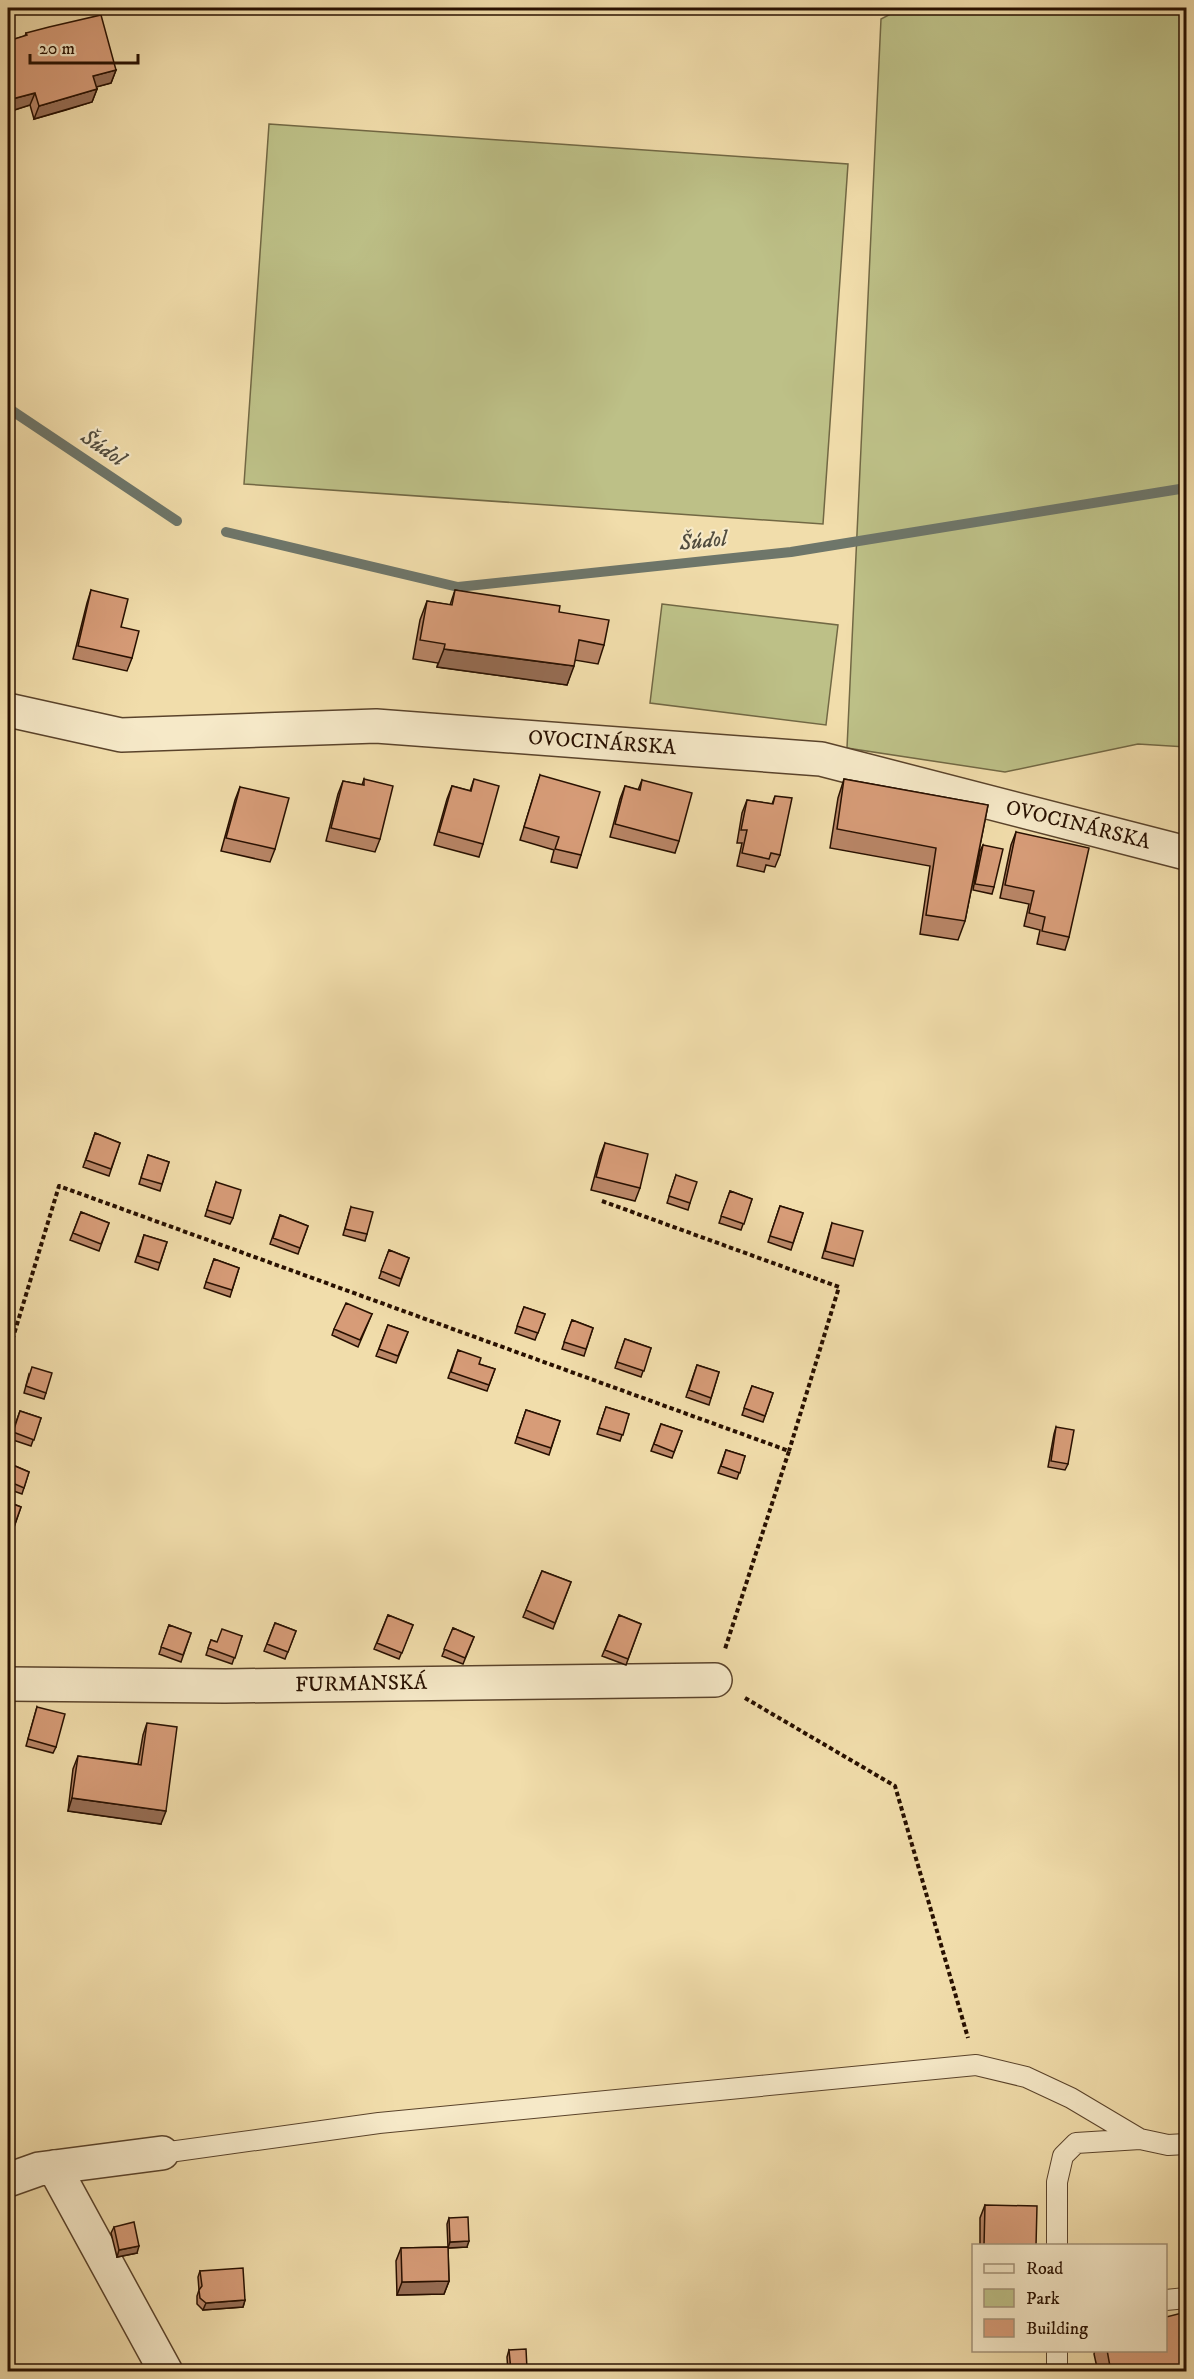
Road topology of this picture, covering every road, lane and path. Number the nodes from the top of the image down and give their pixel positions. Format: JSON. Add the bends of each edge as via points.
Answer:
{"nodes":[{"id":1,"x":8,"y":710,"type":"edge"},
{"id":2,"x":1186,"y":853,"type":"edge"},
{"id":3,"x":602,"y":1202,"type":"dead end"},
{"id":4,"x":8,"y":1354,"type":"edge"},
{"id":5,"x":789,"y":1451,"type":"junction"},
{"id":6,"x":715,"y":1680,"type":"junction"},
{"id":7,"x":8,"y":1684,"type":"edge"},
{"id":8,"x":976,"y":2065,"type":"junction"},
{"id":9,"x":1140,"y":2139,"type":"junction"},
{"id":10,"x":1186,"y":2144,"type":"edge"},
{"id":11,"x":162,"y":2153,"type":"joint"},
{"id":12,"x":54,"y":2167,"type":"junction"},
{"id":13,"x":11,"y":2173,"type":"edge"},
{"id":14,"x":1057,"y":2244,"type":"edge"},
{"id":15,"x":1186,"y":2298,"type":"edge"},
{"id":16,"x":1167,"y":2300,"type":"edge"},
{"id":17,"x":1057,"y":2352,"type":"edge"},
{"id":18,"x":1057,"y":2371,"type":"edge"},
{"id":19,"x":166,"y":2372,"type":"edge"},
{"id":20,"x":1051,"y":2372,"type":"edge"}],
"edges":[{"from":1,"to":2,"type":"street","name":"OVOCINÁRSKA","via":[[121,735],[376,726],[820,759]]},
{"from":3,"to":5,"type":"path","via":[[839,1287]]},
{"from":4,"to":5,"type":"path","via":[[58,1186]]},
{"from":5,"to":6,"type":"path"},
{"from":6,"to":7,"type":"street","name":"FURMANSKÁ","via":[[225,1686]]},
{"from":6,"to":8,"type":"path","via":[[895,1786]]},
{"from":8,"to":9,"type":"lane","via":[[1026,2077],[1071,2098]]},
{"from":8,"to":11,"type":"lane","via":[[379,2123]]},
{"from":9,"to":10,"type":"lane"},
{"from":9,"to":14,"type":"lane","via":[[1076,2143],[1063,2156],[1057,2182]]},
{"from":11,"to":12,"type":"street"},
{"from":12,"to":13,"type":"street"},
{"from":12,"to":19,"type":"street"},
{"from":15,"to":16,"type":"lane"},
{"from":17,"to":18,"type":"lane"},
{"from":18,"to":20,"type":"lane"}]}
